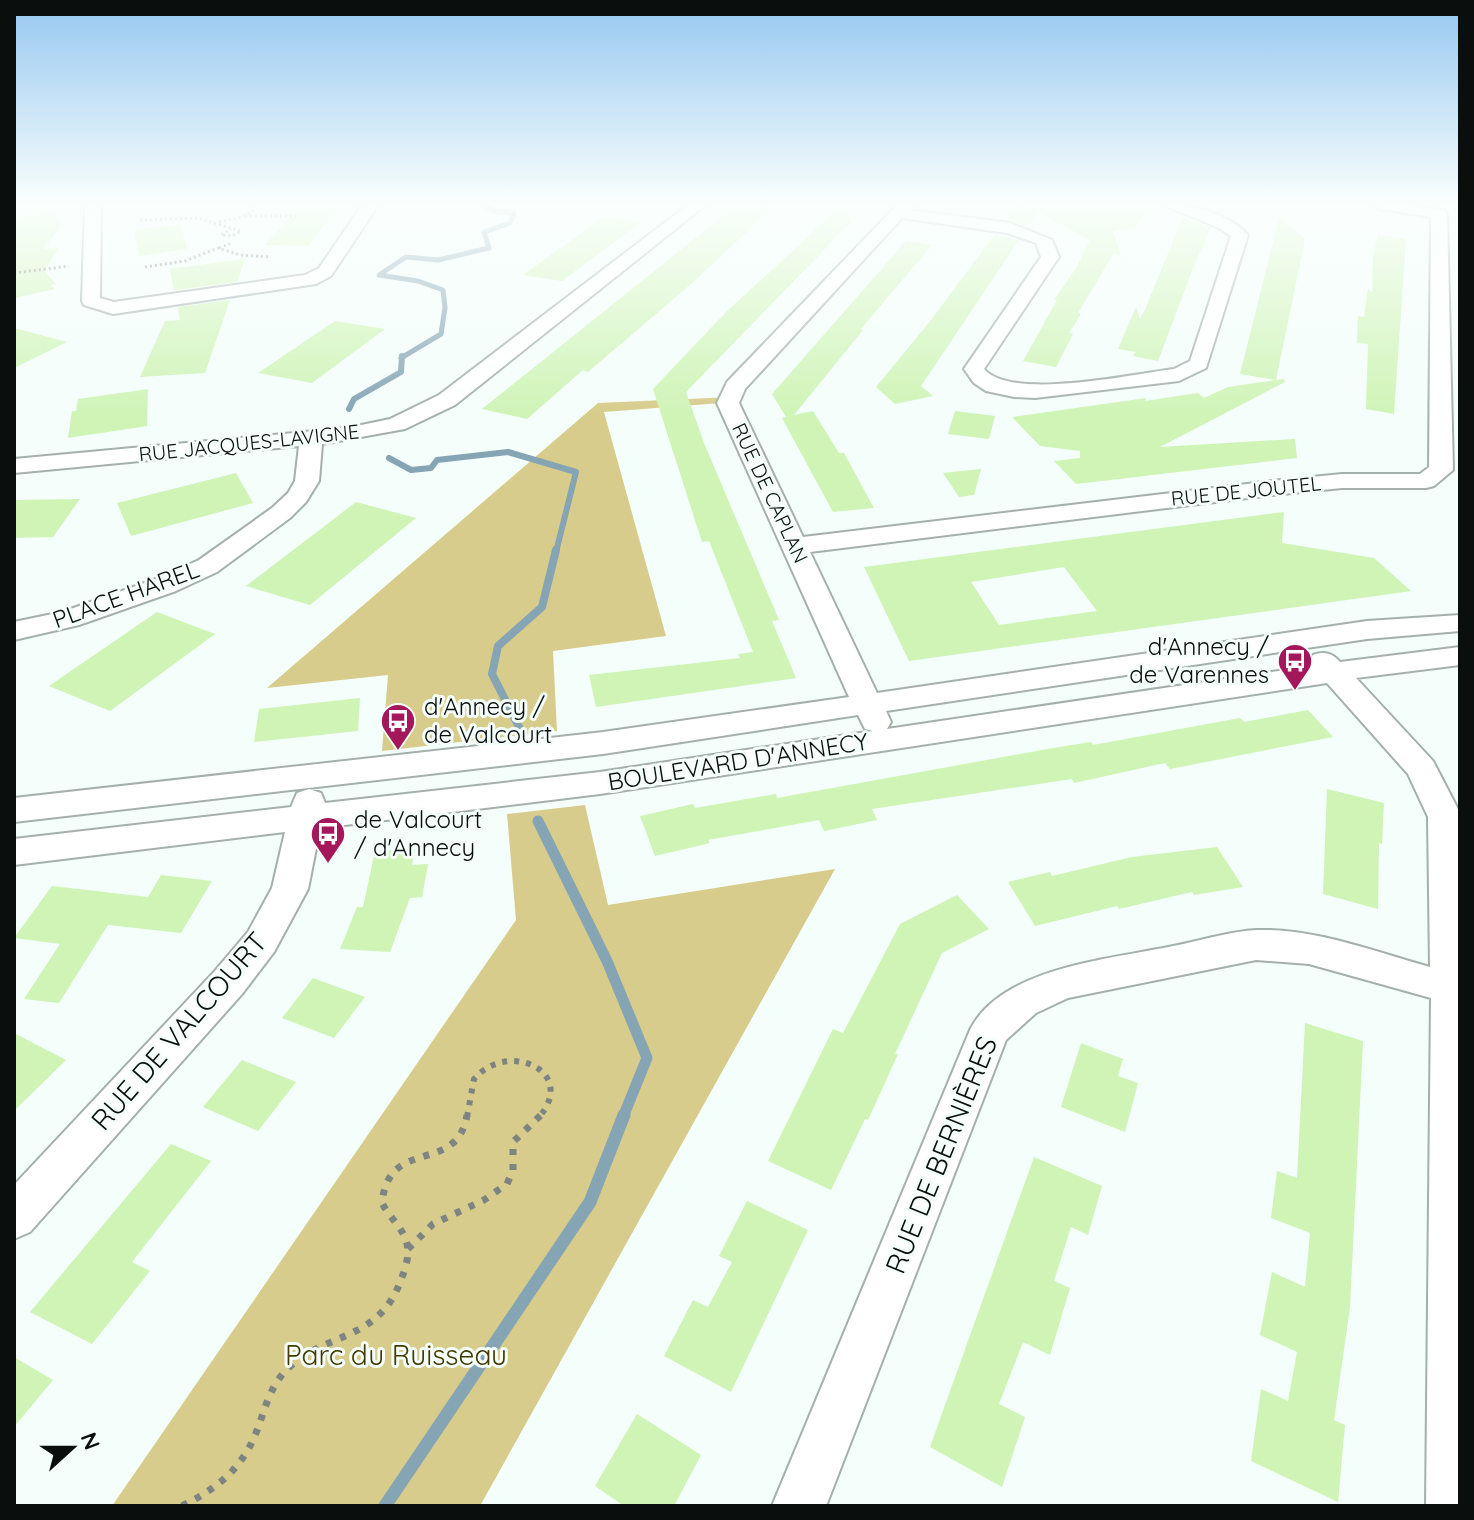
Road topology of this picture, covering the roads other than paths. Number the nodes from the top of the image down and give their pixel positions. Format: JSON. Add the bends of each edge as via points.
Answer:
{"nodes":[{"id":1,"x":91,"y":275,"type":"edge"},
{"id":2,"x":318,"y":275,"type":"edge"},
{"id":3,"x":607,"y":275,"type":"edge"},
{"id":4,"x":840,"y":275,"type":"edge"},
{"id":5,"x":1038,"y":275,"type":"edge"},
{"id":6,"x":1227,"y":275,"type":"edge"},
{"id":7,"x":1439,"y":275,"type":"edge"},
{"id":8,"x":311,"y":438,"type":"junction"},
{"id":9,"x":14,"y":466,"type":"edge"},
{"id":10,"x":794,"y":546,"type":"junction"},
{"id":11,"x":1460,"y":623,"type":"edge"},
{"id":12,"x":14,"y":631,"type":"edge"},
{"id":13,"x":1303,"y":640,"type":"junction"},
{"id":14,"x":1460,"y":656,"type":"edge"},
{"id":15,"x":1333,"y":672,"type":"junction"},
{"id":16,"x":867,"y":704,"type":"junction"},
{"id":17,"x":884,"y":740,"type":"junction"},
{"id":18,"x":313,"y":776,"type":"junction"},
{"id":19,"x":14,"y":810,"type":"edge"},
{"id":20,"x":306,"y":819,"type":"junction"},
{"id":21,"x":14,"y":852,"type":"edge"},
{"id":22,"x":1450,"y":988,"type":"junction"},
{"id":23,"x":14,"y":1217,"type":"edge"},
{"id":24,"x":799,"y":1506,"type":"edge"},
{"id":25,"x":1453,"y":1506,"type":"edge"}],
"edges":[{"from":1,"to":2,"type":"street","via":[[91,301],[107,307],[298,284]]},
{"from":3,"to":8,"type":"street","name":"RUE JACQUES-LAVIGNE","via":[[438,405],[379,428]]},
{"from":4,"to":10,"type":"street","name":"RUE DE CAPLAN","via":[[735,387],[728,403]]},
{"from":5,"to":6,"type":"street","via":[[974,369],[981,380],[999,389],[1025,391],[1179,375],[1199,364]]},
{"from":7,"to":10,"type":"street","name":"RUE DE JOUTEL","via":[[1441,470],[1426,481],[1342,481],[1214,494]]},
{"from":8,"to":9,"type":"street","name":"RUE JACQUES-LAVIGNE","via":[[272,432]]},
{"from":8,"to":12,"type":"street","name":"PLACE HAREL","via":[[307,481],[297,497],[208,566],[69,619]]},
{"from":10,"to":16,"type":"street","name":"RUE DE CAPLAN"},
{"from":11,"to":13,"type":"street","name":"BOULEVARD D'ANNECY","via":[[1406,624]]},
{"from":13,"to":15,"type":"street"},
{"from":13,"to":16,"type":"street","name":"BOULEVARD D'ANNECY"},
{"from":14,"to":15,"type":"street","name":"BOULEVARD D'ANNECY"},
{"from":15,"to":17,"type":"street","name":"BOULEVARD D'ANNECY"},
{"from":15,"to":22,"type":"street","via":[[1422,769],[1445,817]]},
{"from":16,"to":17,"type":"street","name":"RUE DE CAPLAN"},
{"from":16,"to":18,"type":"street","name":"BOULEVARD D'ANNECY","via":[[603,743]]},
{"from":17,"to":20,"type":"street","name":"BOULEVARD D'ANNECY","via":[[600,783]]},
{"from":18,"to":19,"type":"street","name":"BOULEVARD D'ANNECY"},
{"from":18,"to":20,"type":"street","name":"RUE DE VALCOURT"},
{"from":20,"to":21,"type":"street","name":"BOULEVARD D'ANNECY"},
{"from":20,"to":23,"type":"street","name":"RUE DE VALCOURT","via":[[290,889],[246,963]]},
{"from":22,"to":24,"type":"street","name":"RUE DE BERNIÈRES","via":[[1309,949],[1256,945],[1062,984],[1022,1002],[990,1030]]},
{"from":22,"to":25,"type":"street"}]}
